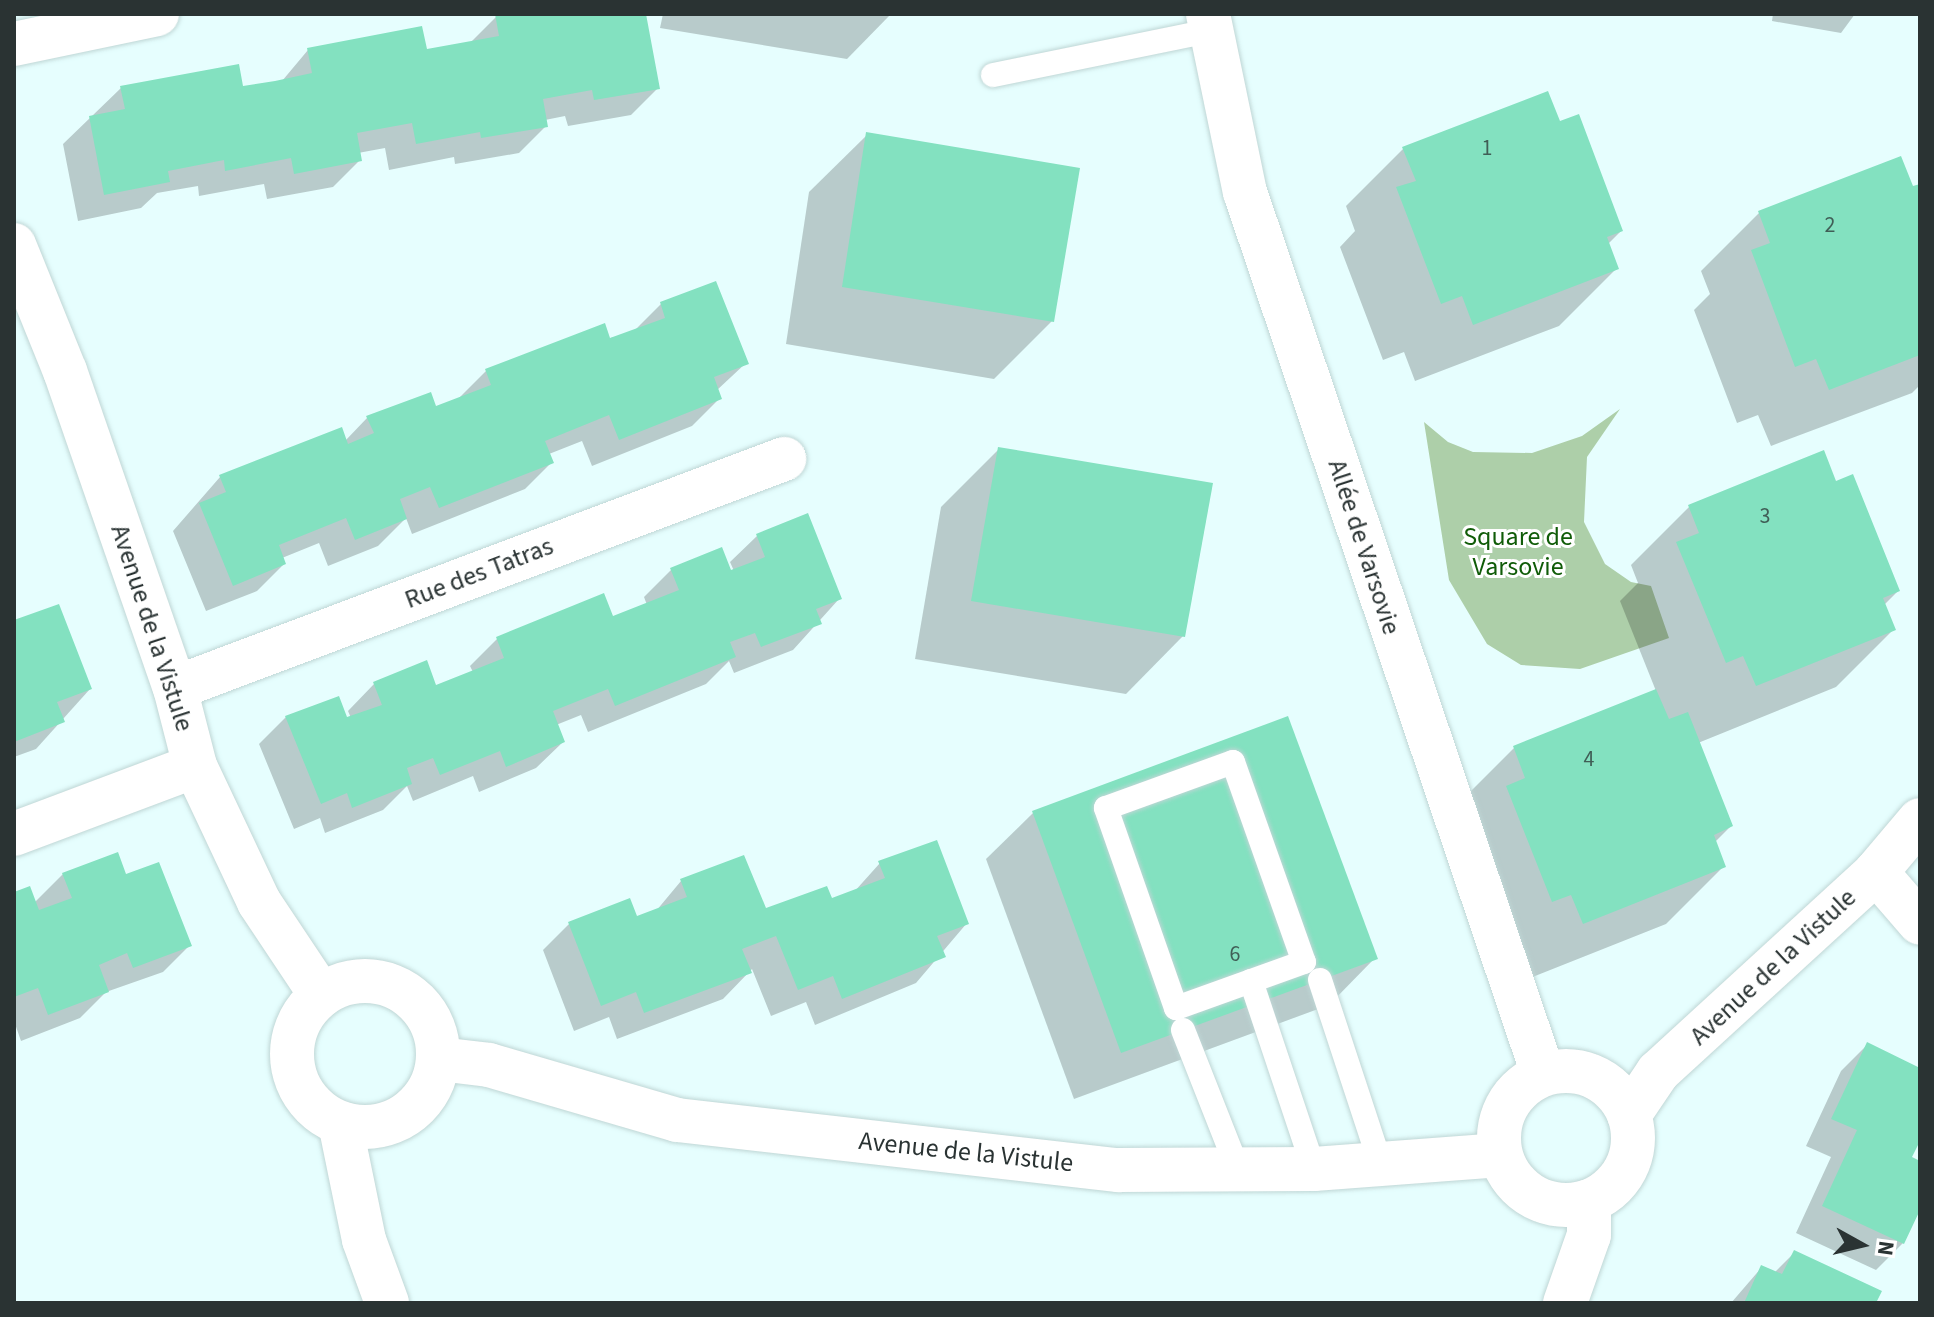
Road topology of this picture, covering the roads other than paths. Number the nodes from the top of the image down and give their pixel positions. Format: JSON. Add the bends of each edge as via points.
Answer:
{"nodes":[{"id":1,"x":157,"y":14,"type":"edge"},
{"id":2,"x":1209,"y":22,"type":"edge"},
{"id":3,"x":14,"y":44,"type":"edge"},
{"id":4,"x":993,"y":75,"type":"dead end"},
{"id":5,"x":14,"y":245,"type":"edge"},
{"id":6,"x":784,"y":459,"type":"dead end"},
{"id":7,"x":175,"y":688,"type":"junction"},
{"id":8,"x":195,"y":766,"type":"junction"},
{"id":9,"x":1920,"y":820,"type":"edge"},
{"id":10,"x":14,"y":834,"type":"edge"},
{"id":11,"x":1876,"y":872,"type":"junction"},
{"id":12,"x":1920,"y":923,"type":"edge"},
{"id":13,"x":1320,"y":980,"type":"dead end"},
{"id":14,"x":1251,"y":981,"type":"junction"},
{"id":15,"x":321,"y":995,"type":"junction"},
{"id":16,"x":1183,"y":1030,"type":"dead end"},
{"id":17,"x":439,"y":1059,"type":"junction"},
{"id":18,"x":1543,"y":1074,"type":"junction"},
{"id":19,"x":1629,"y":1115,"type":"junction"},
{"id":20,"x":340,"y":1123,"type":"junction"},
{"id":21,"x":1500,"y":1155,"type":"junction"},
{"id":22,"x":1381,"y":1165,"type":"junction"},
{"id":23,"x":1237,"y":1167,"type":"junction"},
{"id":24,"x":1314,"y":1169,"type":"junction"},
{"id":25,"x":1589,"y":1201,"type":"junction"},
{"id":26,"x":387,"y":1303,"type":"edge"},
{"id":27,"x":1565,"y":1303,"type":"edge"}],
"edges":[{"from":1,"to":3,"type":"street"},
{"from":2,"to":4,"type":"lane"},
{"from":2,"to":18,"type":"street","name":"Allée de Varsovie","via":[[1245,192]]},
{"from":5,"to":7,"type":"street","name":"Avenue de la Vistule","via":[[65,371]]},
{"from":6,"to":7,"type":"street","name":"Rue des Tatras"},
{"from":7,"to":8,"type":"street","name":"Avenue de la Vistule"},
{"from":8,"to":10,"type":"street"},
{"from":8,"to":15,"type":"street","name":"Avenue de la Vistule","via":[[259,902]]},
{"from":9,"to":11,"type":"street","name":"Avenue de la Vistule"},
{"from":11,"to":12,"type":"street"},
{"from":11,"to":19,"type":"street","name":"Avenue de la Vistule","via":[[1658,1072]]},
{"from":13,"to":22,"type":"lane"},
{"from":14,"to":14,"type":"lane","via":[[1304,962],[1233,762],[1106,808],[1176,1008]]},
{"from":14,"to":24,"type":"lane"},
{"from":15,"to":17,"type":"street","via":[[351,981],[395,986],[428,1015]]},
{"from":15,"to":20,"type":"street","via":[[298,1023],[293,1071],[310,1102]]},
{"from":16,"to":23,"type":"lane"},
{"from":17,"to":20,"type":"street","via":[[434,1081],[405,1116],[385,1125]]},
{"from":17,"to":23,"type":"street","name":"Avenue de la Vistule","via":[[489,1065],[677,1120],[1118,1170]]},
{"from":18,"to":19,"type":"street","via":[[1564,1070],[1603,1082]]},
{"from":18,"to":21,"type":"street","via":[[1511,1098],[1502,1116]]},
{"from":19,"to":25,"type":"street","via":[[1633,1135],[1622,1176]]},
{"from":20,"to":26,"type":"street","via":[[364,1240]]},
{"from":21,"to":22,"type":"street","name":"Avenue de la Vistule"},
{"from":21,"to":25,"type":"street","via":[[1510,1175],[1535,1197],[1567,1205]]},
{"from":22,"to":24,"type":"street","name":"Avenue de la Vistule"},
{"from":23,"to":24,"type":"street","name":"Avenue de la Vistule"},
{"from":25,"to":27,"type":"street","via":[[1589,1235]]}]}
